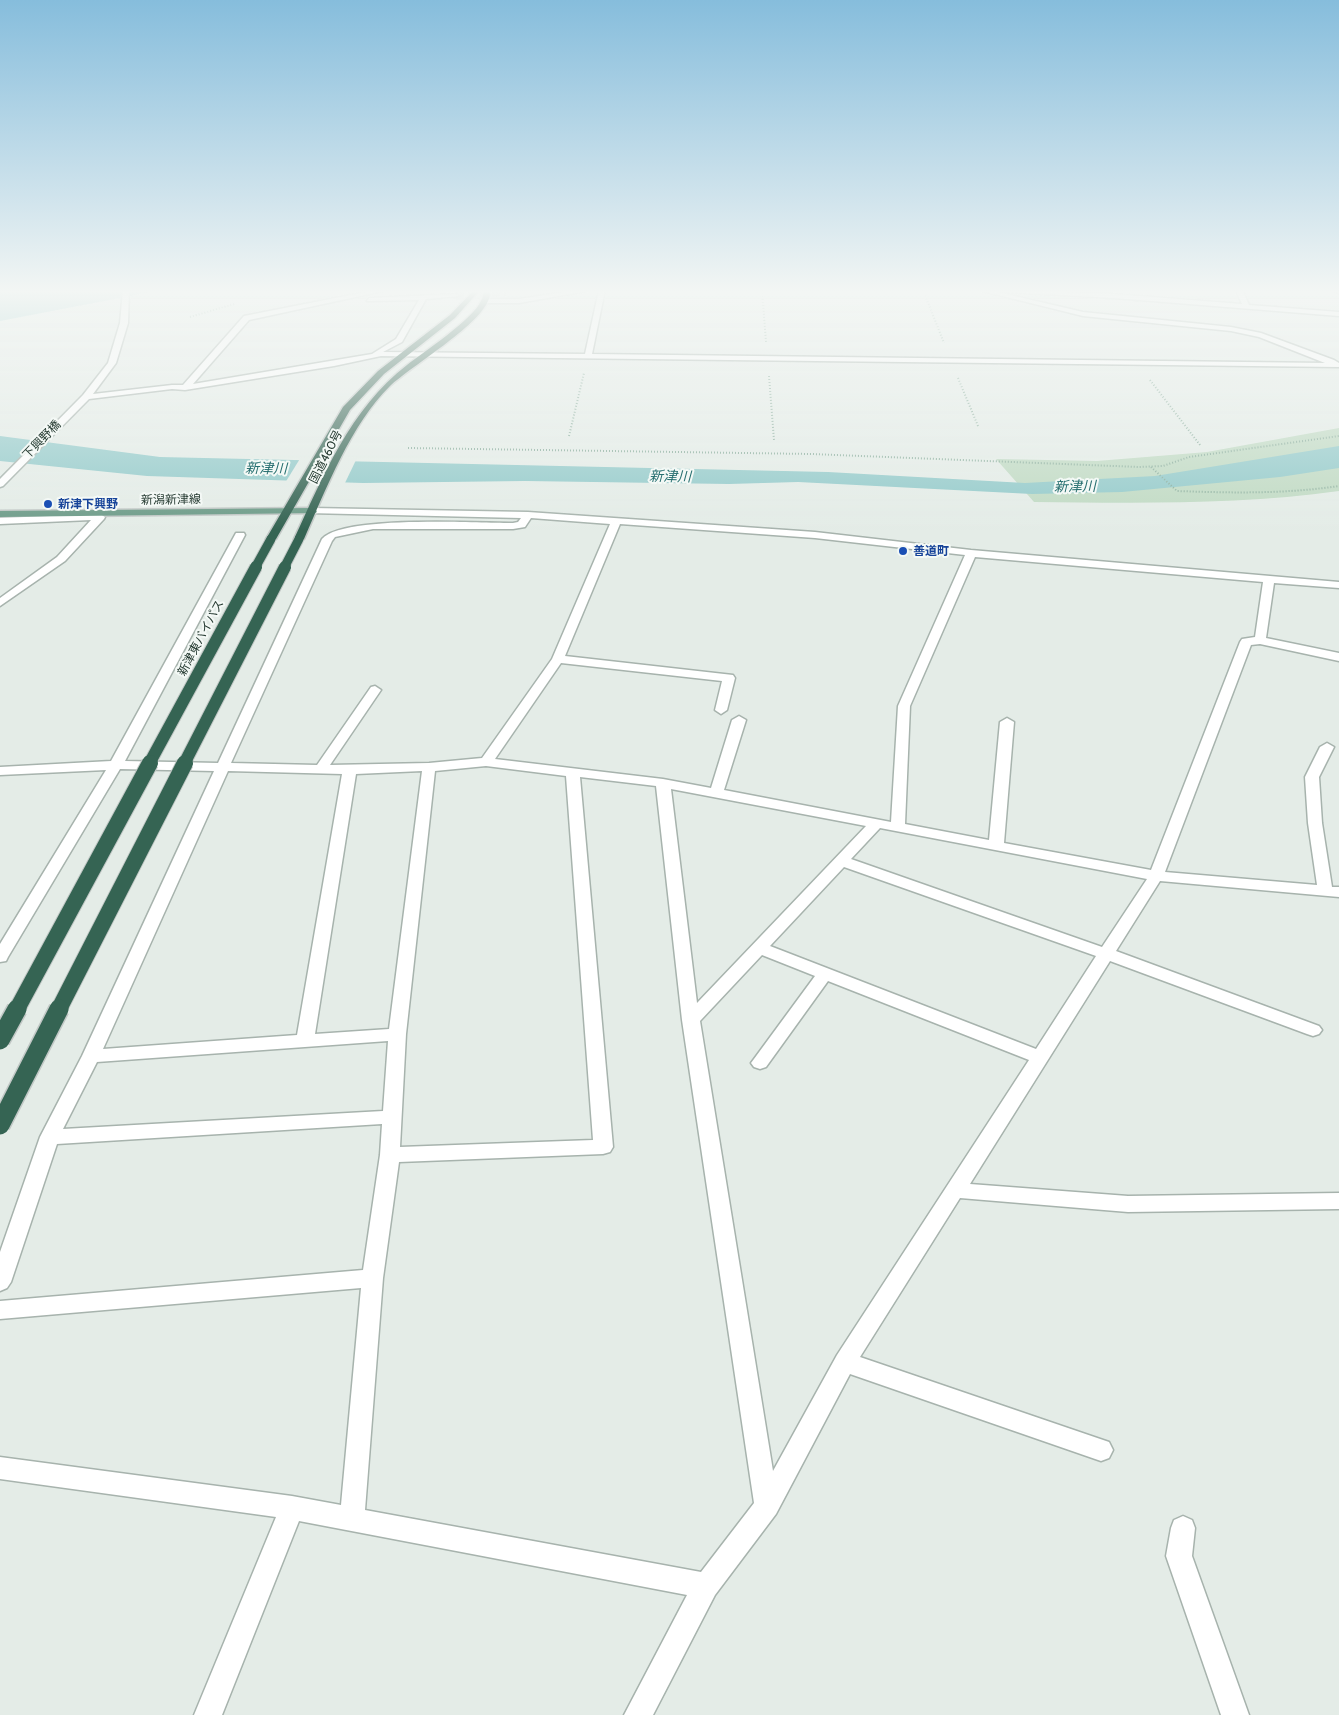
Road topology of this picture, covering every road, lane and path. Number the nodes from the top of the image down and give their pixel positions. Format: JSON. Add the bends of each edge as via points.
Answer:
{"nodes":[{"id":1,"x":107,"y":370,"type":"edge"},
{"id":2,"x":201,"y":370,"type":"edge"},
{"id":3,"x":297,"y":370,"type":"edge"},
{"id":4,"x":385,"y":370,"type":"edge"},
{"id":5,"x":406,"y":370,"type":"edge"},
{"id":6,"x":585,"y":370,"type":"edge"},
{"id":7,"x":1142,"y":370,"type":"edge"},
{"id":8,"x":185,"y":388,"type":"junction"},
{"id":9,"x":86,"y":397,"type":"junction"},
{"id":10,"x":569,"y":436,"type":"dead end"},
{"id":11,"x":1339,"y":436,"type":"edge"},
{"id":12,"x":1200,"y":445,"type":"dead end"},
{"id":13,"x":408,"y":448,"type":"dead end"},
{"id":14,"x":1151,"y":467,"type":"junction"},
{"id":15,"x":0,"y":484,"type":"edge"},
{"id":16,"x":1339,"y":486,"type":"edge"},
{"id":17,"x":286,"y":511,"type":"junction"},
{"id":18,"x":312,"y":511,"type":"junction"},
{"id":19,"x":0,"y":514,"type":"edge"},
{"id":20,"x":528,"y":515,"type":"junction"},
{"id":21,"x":0,"y":521,"type":"edge"},
{"id":22,"x":616,"y":522,"type":"junction"},
{"id":23,"x":240,"y":536,"type":"dead end"},
{"id":24,"x":971,"y":553,"type":"junction"},
{"id":25,"x":1269,"y":579,"type":"junction"},
{"id":26,"x":1339,"y":585,"type":"edge"},
{"id":27,"x":0,"y":603,"type":"edge"},
{"id":28,"x":1260,"y":640,"type":"junction"},
{"id":29,"x":1339,"y":657,"type":"edge"},
{"id":30,"x":558,"y":659,"type":"junction"},
{"id":31,"x":375,"y":690,"type":"dead end"},
{"id":32,"x":721,"y":710,"type":"dead end"},
{"id":33,"x":739,"y":720,"type":"dead end"},
{"id":34,"x":1007,"y":722,"type":"dead end"},
{"id":35,"x":1327,"y":747,"type":"dead end"},
{"id":36,"x":486,"y":762,"type":"junction"},
{"id":37,"x":116,"y":765,"type":"junction"},
{"id":38,"x":222,"y":766,"type":"junction"},
{"id":39,"x":429,"y":767,"type":"junction"},
{"id":40,"x":321,"y":769,"type":"junction"},
{"id":41,"x":350,"y":770,"type":"junction"},
{"id":42,"x":0,"y":771,"type":"edge"},
{"id":43,"x":573,"y":772,"type":"junction"},
{"id":44,"x":663,"y":783,"type":"junction"},
{"id":45,"x":716,"y":794,"type":"junction"},
{"id":46,"x":877,"y":823,"type":"junction"},
{"id":47,"x":898,"y":827,"type":"junction"},
{"id":48,"x":996,"y":846,"type":"junction"},
{"id":49,"x":842,"y":862,"type":"junction"},
{"id":50,"x":1156,"y":876,"type":"junction"},
{"id":51,"x":1332,"y":891,"type":"edge"},
{"id":52,"x":761,"y":949,"type":"junction"},
{"id":53,"x":1107,"y":954,"type":"junction"},
{"id":54,"x":0,"y":957,"type":"edge"},
{"id":55,"x":825,"y":974,"type":"junction"},
{"id":56,"x":691,"y":1020,"type":"junction"},
{"id":57,"x":1313,"y":1030,"type":"dead end"},
{"id":58,"x":398,"y":1034,"type":"junction"},
{"id":59,"x":0,"y":1040,"type":"edge"},
{"id":60,"x":305,"y":1041,"type":"junction"},
{"id":61,"x":90,"y":1056,"type":"junction"},
{"id":62,"x":1040,"y":1058,"type":"junction"},
{"id":63,"x":760,"y":1063,"type":"dead end"},
{"id":64,"x":391,"y":1117,"type":"junction"},
{"id":65,"x":0,"y":1125,"type":"edge"},
{"id":66,"x":50,"y":1137,"type":"junction"},
{"id":67,"x":390,"y":1155,"type":"junction"},
{"id":68,"x":954,"y":1190,"type":"junction"},
{"id":69,"x":1339,"y":1201,"type":"edge"},
{"id":70,"x":372,"y":1278,"type":"junction"},
{"id":71,"x":0,"y":1282,"type":"edge"},
{"id":72,"x":0,"y":1310,"type":"edge"},
{"id":73,"x":845,"y":1362,"type":"junction"},
{"id":74,"x":1101,"y":1450,"type":"dead end"},
{"id":75,"x":0,"y":1468,"type":"edge"},
{"id":76,"x":767,"y":1506,"type":"junction"},
{"id":77,"x":292,"y":1508,"type":"junction"},
{"id":78,"x":352,"y":1520,"type":"junction"},
{"id":79,"x":1183,"y":1528,"type":"dead end"},
{"id":80,"x":706,"y":1586,"type":"junction"},
{"id":81,"x":208,"y":1715,"type":"edge"},
{"id":82,"x":638,"y":1715,"type":"edge"},
{"id":83,"x":1235,"y":1715,"type":"edge"}],
"edges":[{"from":1,"to":9,"type":"street","name":"下興野橋"},
{"from":2,"to":8,"type":"street"},
{"from":3,"to":8,"type":"street"},
{"from":4,"to":17,"type":"highway","name":"新津東バイパス","via":[[346,409]]},
{"from":5,"to":18,"type":"highway","name":"国道460号","via":[[374,399],[344,448]]},
{"from":6,"to":10,"type":"path"},
{"from":7,"to":12,"type":"path"},
{"from":8,"to":9,"type":"street"},
{"from":9,"to":15,"type":"street","name":"下興野橋"},
{"from":11,"to":14,"type":"path","via":[[1189,457]]},
{"from":13,"to":14,"type":"path","via":[[811,454]]},
{"from":14,"to":16,"type":"path","via":[[1177,491],[1244,494]]},
{"from":17,"to":18,"type":"main road","name":"新潟新津線"},
{"from":17,"to":19,"type":"main road","name":"新潟新津線"},
{"from":17,"to":59,"type":"highway","name":"新津東バイパス","bridge":true},
{"from":18,"to":20,"type":"street"},
{"from":18,"to":65,"type":"highway","bridge":true},
{"from":20,"to":22,"type":"street"},
{"from":20,"to":38,"type":"street","via":[[521,524],[513,526],[373,526],[332,535]]},
{"from":21,"to":27,"type":"street","via":[[100,517],[61,559]]},
{"from":22,"to":24,"type":"street","via":[[815,535]]},
{"from":22,"to":30,"type":"street"},
{"from":23,"to":37,"type":"street"},
{"from":24,"to":25,"type":"street"},
{"from":24,"to":47,"type":"street","via":[[904,706]]},
{"from":25,"to":26,"type":"street"},
{"from":25,"to":28,"type":"street"},
{"from":28,"to":29,"type":"street"},
{"from":28,"to":50,"type":"street","via":[[1246,642]]},
{"from":30,"to":32,"type":"street","via":[[729,678]]},
{"from":30,"to":36,"type":"street"},
{"from":31,"to":40,"type":"street"},
{"from":33,"to":45,"type":"street"},
{"from":34,"to":48,"type":"street"},
{"from":35,"to":51,"type":"street","via":[[1312,777],[1315,823]]},
{"from":36,"to":39,"type":"street"},
{"from":36,"to":43,"type":"street"},
{"from":37,"to":38,"type":"street"},
{"from":37,"to":42,"type":"street"},
{"from":37,"to":54,"type":"street"},
{"from":38,"to":40,"type":"street"},
{"from":38,"to":61,"type":"street"},
{"from":39,"to":41,"type":"street"},
{"from":39,"to":58,"type":"street"},
{"from":40,"to":41,"type":"street"},
{"from":41,"to":60,"type":"street"},
{"from":43,"to":44,"type":"street"},
{"from":43,"to":67,"type":"street","via":[[603,1147]]},
{"from":44,"to":45,"type":"street"},
{"from":44,"to":56,"type":"street"},
{"from":45,"to":46,"type":"street"},
{"from":46,"to":47,"type":"street"},
{"from":46,"to":49,"type":"street"},
{"from":47,"to":48,"type":"street"},
{"from":48,"to":50,"type":"street"},
{"from":49,"to":52,"type":"street"},
{"from":49,"to":53,"type":"street"},
{"from":50,"to":51,"type":"street"},
{"from":50,"to":53,"type":"street"},
{"from":52,"to":55,"type":"street"},
{"from":52,"to":56,"type":"street"},
{"from":53,"to":57,"type":"street"},
{"from":53,"to":62,"type":"street"},
{"from":55,"to":62,"type":"street"},
{"from":55,"to":63,"type":"street"},
{"from":56,"to":76,"type":"street"},
{"from":58,"to":60,"type":"street"},
{"from":58,"to":64,"type":"street"},
{"from":60,"to":61,"type":"street"},
{"from":61,"to":66,"type":"street"},
{"from":62,"to":68,"type":"street"},
{"from":64,"to":66,"type":"street"},
{"from":64,"to":67,"type":"street"},
{"from":66,"to":71,"type":"street"},
{"from":67,"to":70,"type":"street"},
{"from":68,"to":69,"type":"street","via":[[1128,1204]]},
{"from":68,"to":73,"type":"street"},
{"from":70,"to":72,"type":"street"},
{"from":70,"to":78,"type":"street"},
{"from":73,"to":74,"type":"street"},
{"from":73,"to":76,"type":"street"},
{"from":75,"to":77,"type":"street"},
{"from":76,"to":80,"type":"street"},
{"from":77,"to":78,"type":"street"},
{"from":77,"to":81,"type":"street"},
{"from":78,"to":80,"type":"street"},
{"from":79,"to":83,"type":"street","via":[[1179,1556]]},
{"from":80,"to":82,"type":"street"}]}
